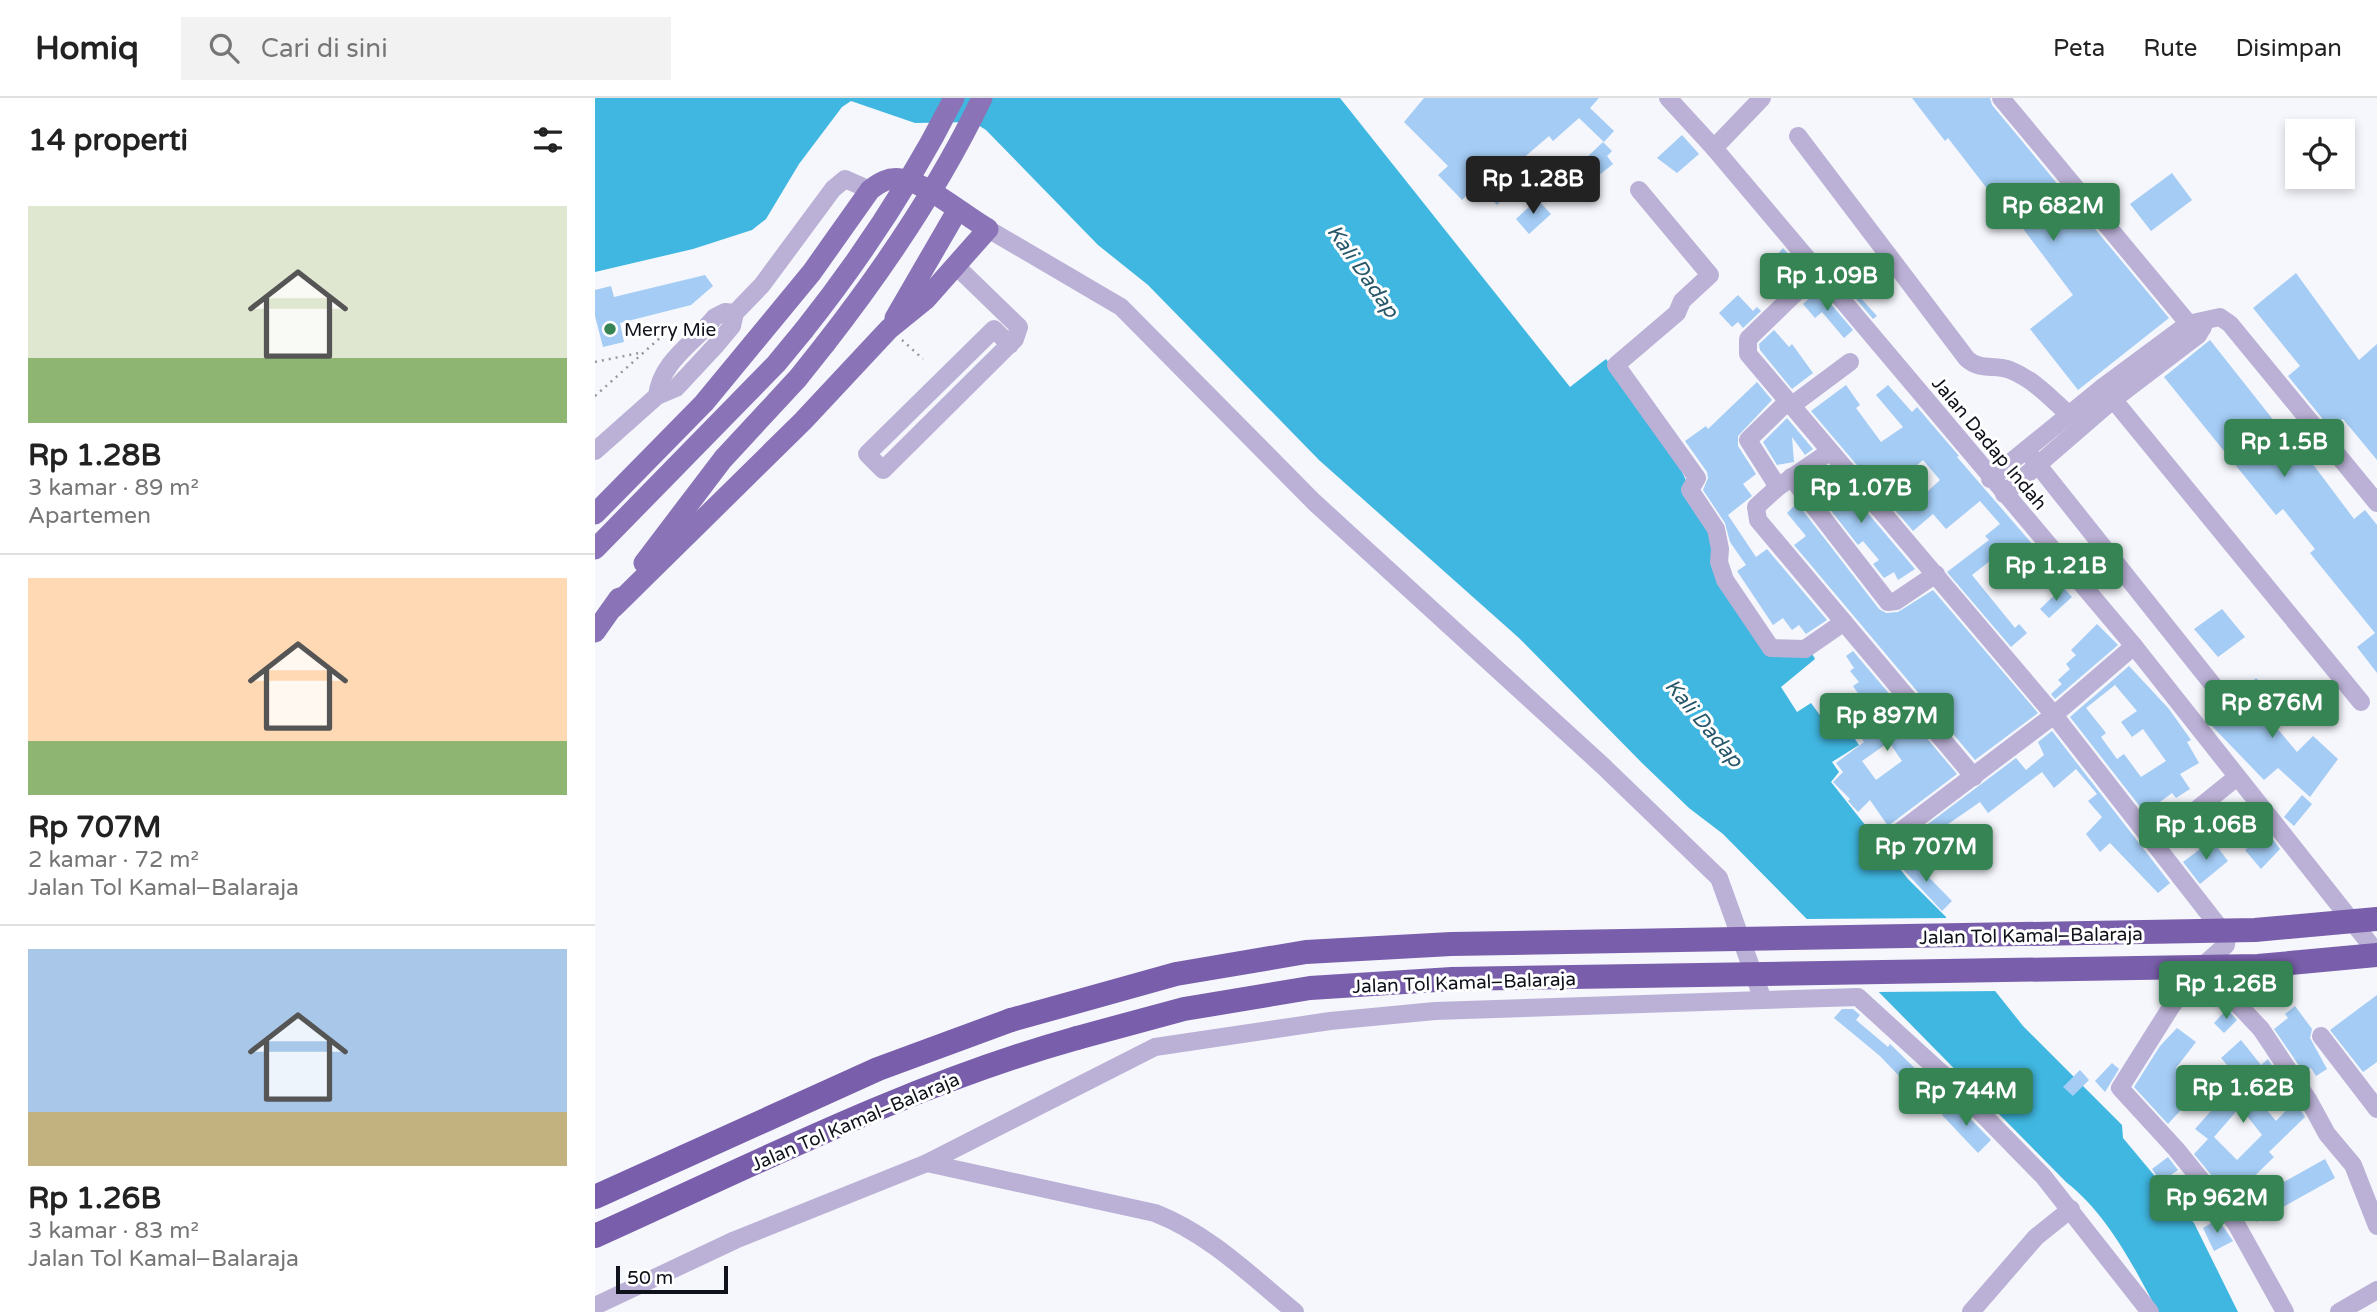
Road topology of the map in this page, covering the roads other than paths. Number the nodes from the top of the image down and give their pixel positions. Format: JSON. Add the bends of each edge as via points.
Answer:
{"nodes":[{"id":1,"x":954,"y":98,"type":"edge"},
{"id":2,"x":982,"y":98,"type":"edge"},
{"id":3,"x":1668,"y":98,"type":"edge"},
{"id":4,"x":1762,"y":98,"type":"edge"},
{"id":5,"x":2001,"y":98,"type":"edge"},
{"id":6,"x":1798,"y":136,"type":"dead end"},
{"id":7,"x":1714,"y":148,"type":"junction"},
{"id":8,"x":870,"y":190,"type":"junction"},
{"id":9,"x":1639,"y":190,"type":"dead end"},
{"id":10,"x":957,"y":211,"type":"junction"},
{"id":11,"x":988,"y":229,"type":"junction"},
{"id":12,"x":956,"y":266,"type":"junction"},
{"id":13,"x":1816,"y":273,"type":"junction"},
{"id":14,"x":735,"y":313,"type":"junction"},
{"id":15,"x":2198,"y":327,"type":"junction"},
{"id":16,"x":889,"y":329,"type":"junction"},
{"id":17,"x":1010,"y":345,"type":"junction"},
{"id":18,"x":1850,"y":362,"type":"dead end"},
{"id":19,"x":2108,"y":393,"type":"junction"},
{"id":20,"x":657,"y":396,"type":"junction"},
{"id":21,"x":1789,"y":404,"type":"junction"},
{"id":22,"x":2069,"y":415,"type":"junction"},
{"id":23,"x":2027,"y":450,"type":"junction"},
{"id":24,"x":595,"y":451,"type":"edge"},
{"id":25,"x":1829,"y":452,"type":"junction"},
{"id":26,"x":2039,"y":464,"type":"junction"},
{"id":27,"x":1990,"y":479,"type":"junction"},
{"id":28,"x":1784,"y":482,"type":"junction"},
{"id":29,"x":2004,"y":494,"type":"junction"},
{"id":30,"x":642,"y":502,"type":"junction"},
{"id":31,"x":2377,"y":503,"type":"edge"},
{"id":32,"x":595,"y":512,"type":"edge"},
{"id":33,"x":595,"y":549,"type":"edge"},
{"id":34,"x":1936,"y":574,"type":"junction"},
{"id":35,"x":613,"y":608,"type":"junction"},
{"id":36,"x":1844,"y":622,"type":"junction"},
{"id":37,"x":595,"y":632,"type":"edge"},
{"id":38,"x":2134,"y":646,"type":"junction"},
{"id":39,"x":2361,"y":702,"type":"dead end"},
{"id":40,"x":2222,"y":705,"type":"dead end"},
{"id":41,"x":2053,"y":715,"type":"junction"},
{"id":42,"x":1974,"y":777,"type":"junction"},
{"id":43,"x":2237,"y":777,"type":"junction"},
{"id":44,"x":1894,"y":836,"type":"dead end"},
{"id":45,"x":2155,"y":843,"type":"junction"},
{"id":46,"x":2377,"y":919,"type":"edge"},
{"id":47,"x":2377,"y":954,"type":"edge"},
{"id":48,"x":2199,"y":969,"type":"junction"},
{"id":49,"x":1763,"y":1000,"type":"junction"},
{"id":50,"x":2321,"y":1036,"type":"dead end"},
{"id":51,"x":2377,"y":1109,"type":"edge"},
{"id":52,"x":927,"y":1163,"type":"junction"},
{"id":53,"x":595,"y":1197,"type":"edge"},
{"id":54,"x":2071,"y":1209,"type":"junction"},
{"id":55,"x":2377,"y":1226,"type":"edge"},
{"id":56,"x":595,"y":1236,"type":"edge"},
{"id":57,"x":2129,"y":1290,"type":"junction"},
{"id":58,"x":2377,"y":1290,"type":"edge"},
{"id":59,"x":595,"y":1306,"type":"edge"},
{"id":60,"x":1295,"y":1312,"type":"edge"},
{"id":61,"x":1971,"y":1312,"type":"edge"},
{"id":62,"x":2134,"y":1312,"type":"edge"},
{"id":63,"x":2150,"y":1312,"type":"edge"},
{"id":64,"x":2285,"y":1312,"type":"edge"},
{"id":65,"x":2340,"y":1312,"type":"edge"}],
"edges":[{"from":1,"to":30,"type":"main road","bridge":true,"via":[[885,220],[804,330]]},
{"from":2,"to":35,"type":"main road","bridge":true,"via":[[906,234],[825,344],[715,468]]},
{"from":3,"to":7,"type":"street","name":"Jalan Dadap Indah"},
{"from":4,"to":7,"type":"street"},
{"from":5,"to":15,"type":"street"},
{"from":6,"to":22,"type":"street","via":[[1967,359],[1979,367],[2013,371],[2037,385]]},
{"from":7,"to":13,"type":"street","name":"Jalan Dadap Indah"},
{"from":8,"to":10,"type":"main road","via":[[882,181],[901,178]]},
{"from":8,"to":14,"type":"street","via":[[845,179],[832,189],[762,285]]},
{"from":8,"to":32,"type":"main road","via":[[812,272],[704,403]]},
{"from":9,"to":36,"type":"street","via":[[1710,275],[1682,301],[1677,313],[1617,361],[1618,369],[1697,478],[1690,490],[1716,529],[1721,572],[1771,648],[1805,649]]},
{"from":10,"to":11,"type":"main road"},
{"from":10,"to":16,"type":"main road"},
{"from":11,"to":12,"type":"main road"},
{"from":11,"to":49,"type":"street","via":[[1121,307],[1314,502],[1719,878]]},
{"from":12,"to":16,"type":"main road"},
{"from":12,"to":17,"type":"street","via":[[1019,327]]},
{"from":13,"to":21,"type":"street","via":[[1747,342],[1748,354]]},
{"from":13,"to":27,"type":"street","name":"Jalan Dadap Indah","via":[[1906,374]]},
{"from":14,"to":20,"type":"street","via":[[732,326],[692,372],[676,388]]},
{"from":14,"to":20,"type":"street","via":[[715,317],[666,366]]},
{"from":15,"to":19,"type":"street"},
{"from":15,"to":31,"type":"street","via":[[2220,317],[2230,324]]},
{"from":16,"to":35,"type":"main road","via":[[803,421]]},
{"from":17,"to":17,"type":"street","via":[[883,470],[867,454],[994,329]]},
{"from":18,"to":21,"type":"street"},
{"from":19,"to":22,"type":"street"},
{"from":19,"to":26,"type":"street"},
{"from":19,"to":39,"type":"street"},
{"from":20,"to":24,"type":"street"},
{"from":21,"to":25,"type":"street"},
{"from":21,"to":28,"type":"street","via":[[1748,440]]},
{"from":22,"to":23,"type":"street"},
{"from":23,"to":26,"type":"street"},
{"from":23,"to":27,"type":"street"},
{"from":25,"to":28,"type":"street"},
{"from":25,"to":34,"type":"street"},
{"from":26,"to":29,"type":"street"},
{"from":26,"to":40,"type":"street","via":[[2223,698]]},
{"from":27,"to":29,"type":"street","name":"Jalan Dadap Indah"},
{"from":28,"to":34,"type":"street","via":[[1888,602]]},
{"from":28,"to":36,"type":"street","via":[[1756,507],[1758,520]]},
{"from":29,"to":38,"type":"street","name":"Jalan Dadap Indah"},
{"from":30,"to":32,"type":"main road"},
{"from":30,"to":33,"type":"main road"},
{"from":34,"to":41,"type":"street"},
{"from":35,"to":37,"type":"main road"},
{"from":36,"to":42,"type":"street"},
{"from":38,"to":41,"type":"street"},
{"from":38,"to":43,"type":"street","name":"Jalan Dadap Indah"},
{"from":41,"to":42,"type":"street"},
{"from":41,"to":45,"type":"street"},
{"from":42,"to":44,"type":"street"},
{"from":43,"to":45,"type":"street"},
{"from":43,"to":47,"type":"street","name":"Jalan Dadap Indah"},
{"from":45,"to":48,"type":"street","via":[[2227,937],[2225,945]]},
{"from":46,"to":53,"type":"highway","name":"Jalan Tol Kamal–Balaraja","bridge":true,"via":[[2255,930],[1451,944],[1306,952],[1176,974],[1011,1020],[879,1069]]},
{"from":47,"to":56,"type":"highway","name":"Jalan Tol Kamal–Balaraja","bridge":true,"via":[[2258,966],[1452,979],[1310,988],[1184,1009],[1022,1054],[892,1102]]},
{"from":48,"to":55,"type":"street","via":[[2261,1030],[2327,1134],[2353,1164]]},
{"from":48,"to":64,"type":"street","via":[[2122,1083],[2121,1092],[2176,1149],[2235,1223]]},
{"from":49,"to":52,"type":"street","via":[[1435,1011],[1155,1047]]},
{"from":49,"to":54,"type":"street","via":[[1858,997],[1949,1080]]},
{"from":50,"to":51,"type":"street"},
{"from":52,"to":59,"type":"street","via":[[735,1240]]},
{"from":52,"to":60,"type":"street","via":[[1155,1213],[1180,1223],[1207,1238]]},
{"from":54,"to":57,"type":"street"},
{"from":54,"to":61,"type":"street","via":[[2036,1237]]},
{"from":57,"to":62,"type":"street"},
{"from":57,"to":63,"type":"street"},
{"from":58,"to":65,"type":"street"}]}
